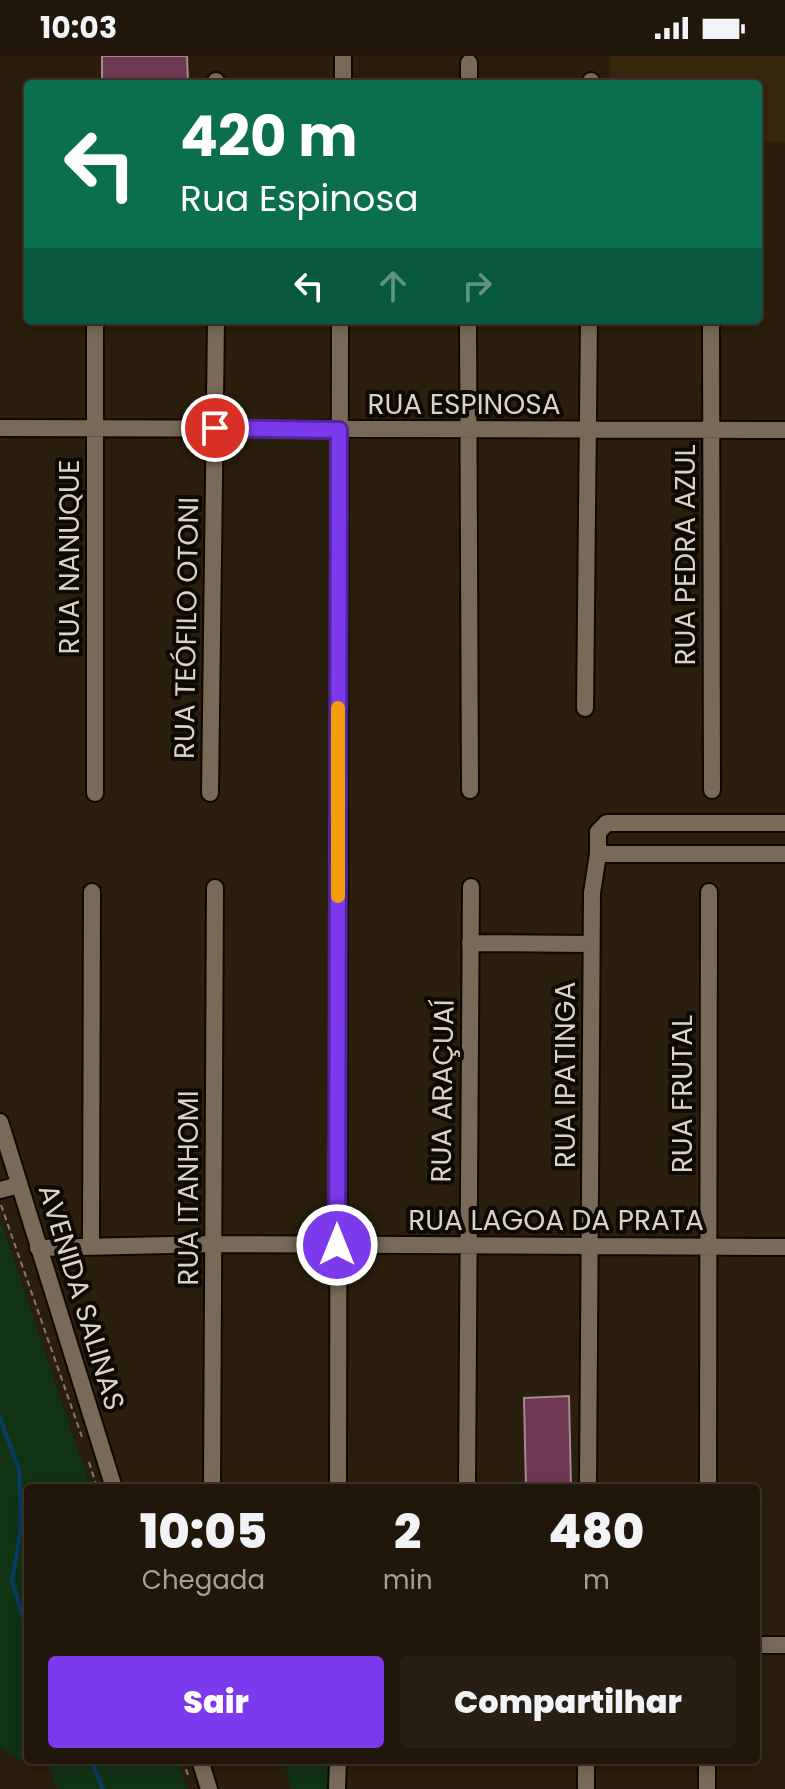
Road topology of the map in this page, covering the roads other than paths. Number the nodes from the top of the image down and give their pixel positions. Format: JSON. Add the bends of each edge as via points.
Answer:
{"nodes":[{"id":1,"x":343,"y":56,"type":"edge"},
{"id":2,"x":469,"y":63,"type":"dead end"},
{"id":3,"x":343,"y":80,"type":"edge"},
{"id":4,"x":469,"y":80,"type":"edge"},
{"id":5,"x":95,"y":324,"type":"edge"},
{"id":6,"x":216,"y":324,"type":"edge"},
{"id":7,"x":340,"y":324,"type":"edge"},
{"id":8,"x":468,"y":324,"type":"edge"},
{"id":9,"x":589,"y":324,"type":"edge"},
{"id":10,"x":711,"y":324,"type":"edge"},
{"id":11,"x":0,"y":428,"type":"edge"},
{"id":12,"x":95,"y":428,"type":"junction"},
{"id":13,"x":215,"y":428,"type":"junction"},
{"id":14,"x":468,"y":429,"type":"junction"},
{"id":15,"x":589,"y":429,"type":"junction"},
{"id":16,"x":339,"y":430,"type":"junction"},
{"id":17,"x":710,"y":430,"type":"junction"},
{"id":18,"x":785,"y":430,"type":"edge"},
{"id":19,"x":585,"y":708,"type":"dead end"},
{"id":20,"x":470,"y":790,"type":"dead end"},
{"id":21,"x":712,"y":790,"type":"dead end"},
{"id":22,"x":95,"y":793,"type":"dead end"},
{"id":23,"x":210,"y":793,"type":"dead end"},
{"id":24,"x":785,"y":823,"type":"edge"},
{"id":25,"x":598,"y":854,"type":"junction"},
{"id":26,"x":785,"y":854,"type":"edge"},
{"id":27,"x":471,"y":887,"type":"dead end"},
{"id":28,"x":215,"y":888,"type":"dead end"},
{"id":29,"x":92,"y":892,"type":"dead end"},
{"id":30,"x":709,"y":892,"type":"dead end"},
{"id":31,"x":470,"y":943,"type":"junction"},
{"id":32,"x":591,"y":944,"type":"junction"},
{"id":33,"x":0,"y":1122,"type":"edge"},
{"id":34,"x":19,"y":1185,"type":"junction"},
{"id":35,"x":0,"y":1190,"type":"edge"},
{"id":36,"x":213,"y":1244,"type":"junction"},
{"id":37,"x":91,"y":1245,"type":"junction"},
{"id":38,"x":337,"y":1245,"type":"junction"},
{"id":39,"x":467,"y":1246,"type":"junction"},
{"id":40,"x":590,"y":1247,"type":"junction"},
{"id":41,"x":708,"y":1247,"type":"junction"},
{"id":42,"x":785,"y":1247,"type":"edge"},
{"id":43,"x":38,"y":1248,"type":"junction"},
{"id":44,"x":113,"y":1484,"type":"edge"},
{"id":45,"x":212,"y":1484,"type":"edge"},
{"id":46,"x":338,"y":1484,"type":"edge"},
{"id":47,"x":467,"y":1484,"type":"edge"},
{"id":48,"x":588,"y":1484,"type":"edge"},
{"id":49,"x":708,"y":1484,"type":"edge"},
{"id":50,"x":760,"y":1645,"type":"edge"},
{"id":51,"x":785,"y":1645,"type":"edge"},
{"id":52,"x":201,"y":1764,"type":"edge"},
{"id":53,"x":338,"y":1764,"type":"edge"},
{"id":54,"x":586,"y":1764,"type":"edge"},
{"id":55,"x":707,"y":1764,"type":"edge"},
{"id":56,"x":209,"y":1789,"type":"edge"},
{"id":57,"x":337,"y":1789,"type":"edge"},
{"id":58,"x":586,"y":1789,"type":"edge"},
{"id":59,"x":707,"y":1789,"type":"edge"}],
"edges":[{"from":1,"to":3,"type":"street"},
{"from":2,"to":4,"type":"street"},
{"from":5,"to":12,"type":"street","name":"RUA NANUQUE"},
{"from":6,"to":13,"type":"street","name":"RUA TEÓFILO OTONI"},
{"from":7,"to":16,"type":"street"},
{"from":8,"to":14,"type":"street"},
{"from":9,"to":15,"type":"street"},
{"from":10,"to":17,"type":"street","name":"RUA PEDRA AZUL"},
{"from":11,"to":12,"type":"street","name":"RUA ESPINOSA"},
{"from":12,"to":13,"type":"street","name":"RUA ESPINOSA"},
{"from":12,"to":22,"type":"street","name":"RUA NANUQUE"},
{"from":13,"to":16,"type":"street","name":"RUA ESPINOSA"},
{"from":13,"to":23,"type":"street","name":"RUA TEÓFILO OTONI"},
{"from":14,"to":15,"type":"street","name":"RUA ESPINOSA"},
{"from":14,"to":16,"type":"street","name":"RUA ESPINOSA"},
{"from":14,"to":20,"type":"street"},
{"from":15,"to":17,"type":"street","name":"RUA ESPINOSA"},
{"from":15,"to":19,"type":"street"},
{"from":16,"to":38,"type":"street"},
{"from":17,"to":18,"type":"street","name":"RUA ESPINOSA"},
{"from":17,"to":21,"type":"street","name":"RUA PEDRA AZUL"},
{"from":24,"to":25,"type":"street","name":"RUA IPATINGA","via":[[607,823],[598,832]]},
{"from":25,"to":26,"type":"street"},
{"from":25,"to":32,"type":"street","name":"RUA IPATINGA"},
{"from":27,"to":31,"type":"street","name":"RUA ARAÇUAÍ"},
{"from":28,"to":36,"type":"street","name":"RUA ITANHOMI"},
{"from":29,"to":37,"type":"street"},
{"from":30,"to":41,"type":"street","name":"RUA FRUTAL"},
{"from":31,"to":32,"type":"street"},
{"from":31,"to":39,"type":"street","name":"RUA ARAÇUAÍ"},
{"from":32,"to":40,"type":"street","name":"RUA IPATINGA"},
{"from":33,"to":34,"type":"street","name":"AVENIDA SALINAS"},
{"from":34,"to":35,"type":"street"},
{"from":34,"to":43,"type":"street","name":"AVENIDA SALINAS"},
{"from":36,"to":37,"type":"street","name":"RUA LAGOA DA PRATA"},
{"from":36,"to":38,"type":"street","name":"RUA LAGOA DA PRATA"},
{"from":36,"to":45,"type":"street","name":"RUA ITANHOMI"},
{"from":37,"to":43,"type":"street","name":"RUA LAGOA DA PRATA"},
{"from":38,"to":39,"type":"street","name":"RUA LAGOA DA PRATA"},
{"from":38,"to":46,"type":"street"},
{"from":39,"to":40,"type":"street","name":"RUA LAGOA DA PRATA"},
{"from":39,"to":47,"type":"street","name":"RUA ARAÇUAÍ"},
{"from":40,"to":41,"type":"street","name":"RUA LAGOA DA PRATA"},
{"from":40,"to":48,"type":"street","name":"RUA IPATINGA"},
{"from":41,"to":42,"type":"street","name":"RUA LAGOA DA PRATA"},
{"from":41,"to":49,"type":"street","name":"RUA FRUTAL"},
{"from":43,"to":44,"type":"street","name":"AVENIDA SALINAS"},
{"from":50,"to":51,"type":"street"},
{"from":52,"to":56,"type":"street"},
{"from":53,"to":57,"type":"street"},
{"from":54,"to":58,"type":"street"},
{"from":55,"to":59,"type":"street"}]}
